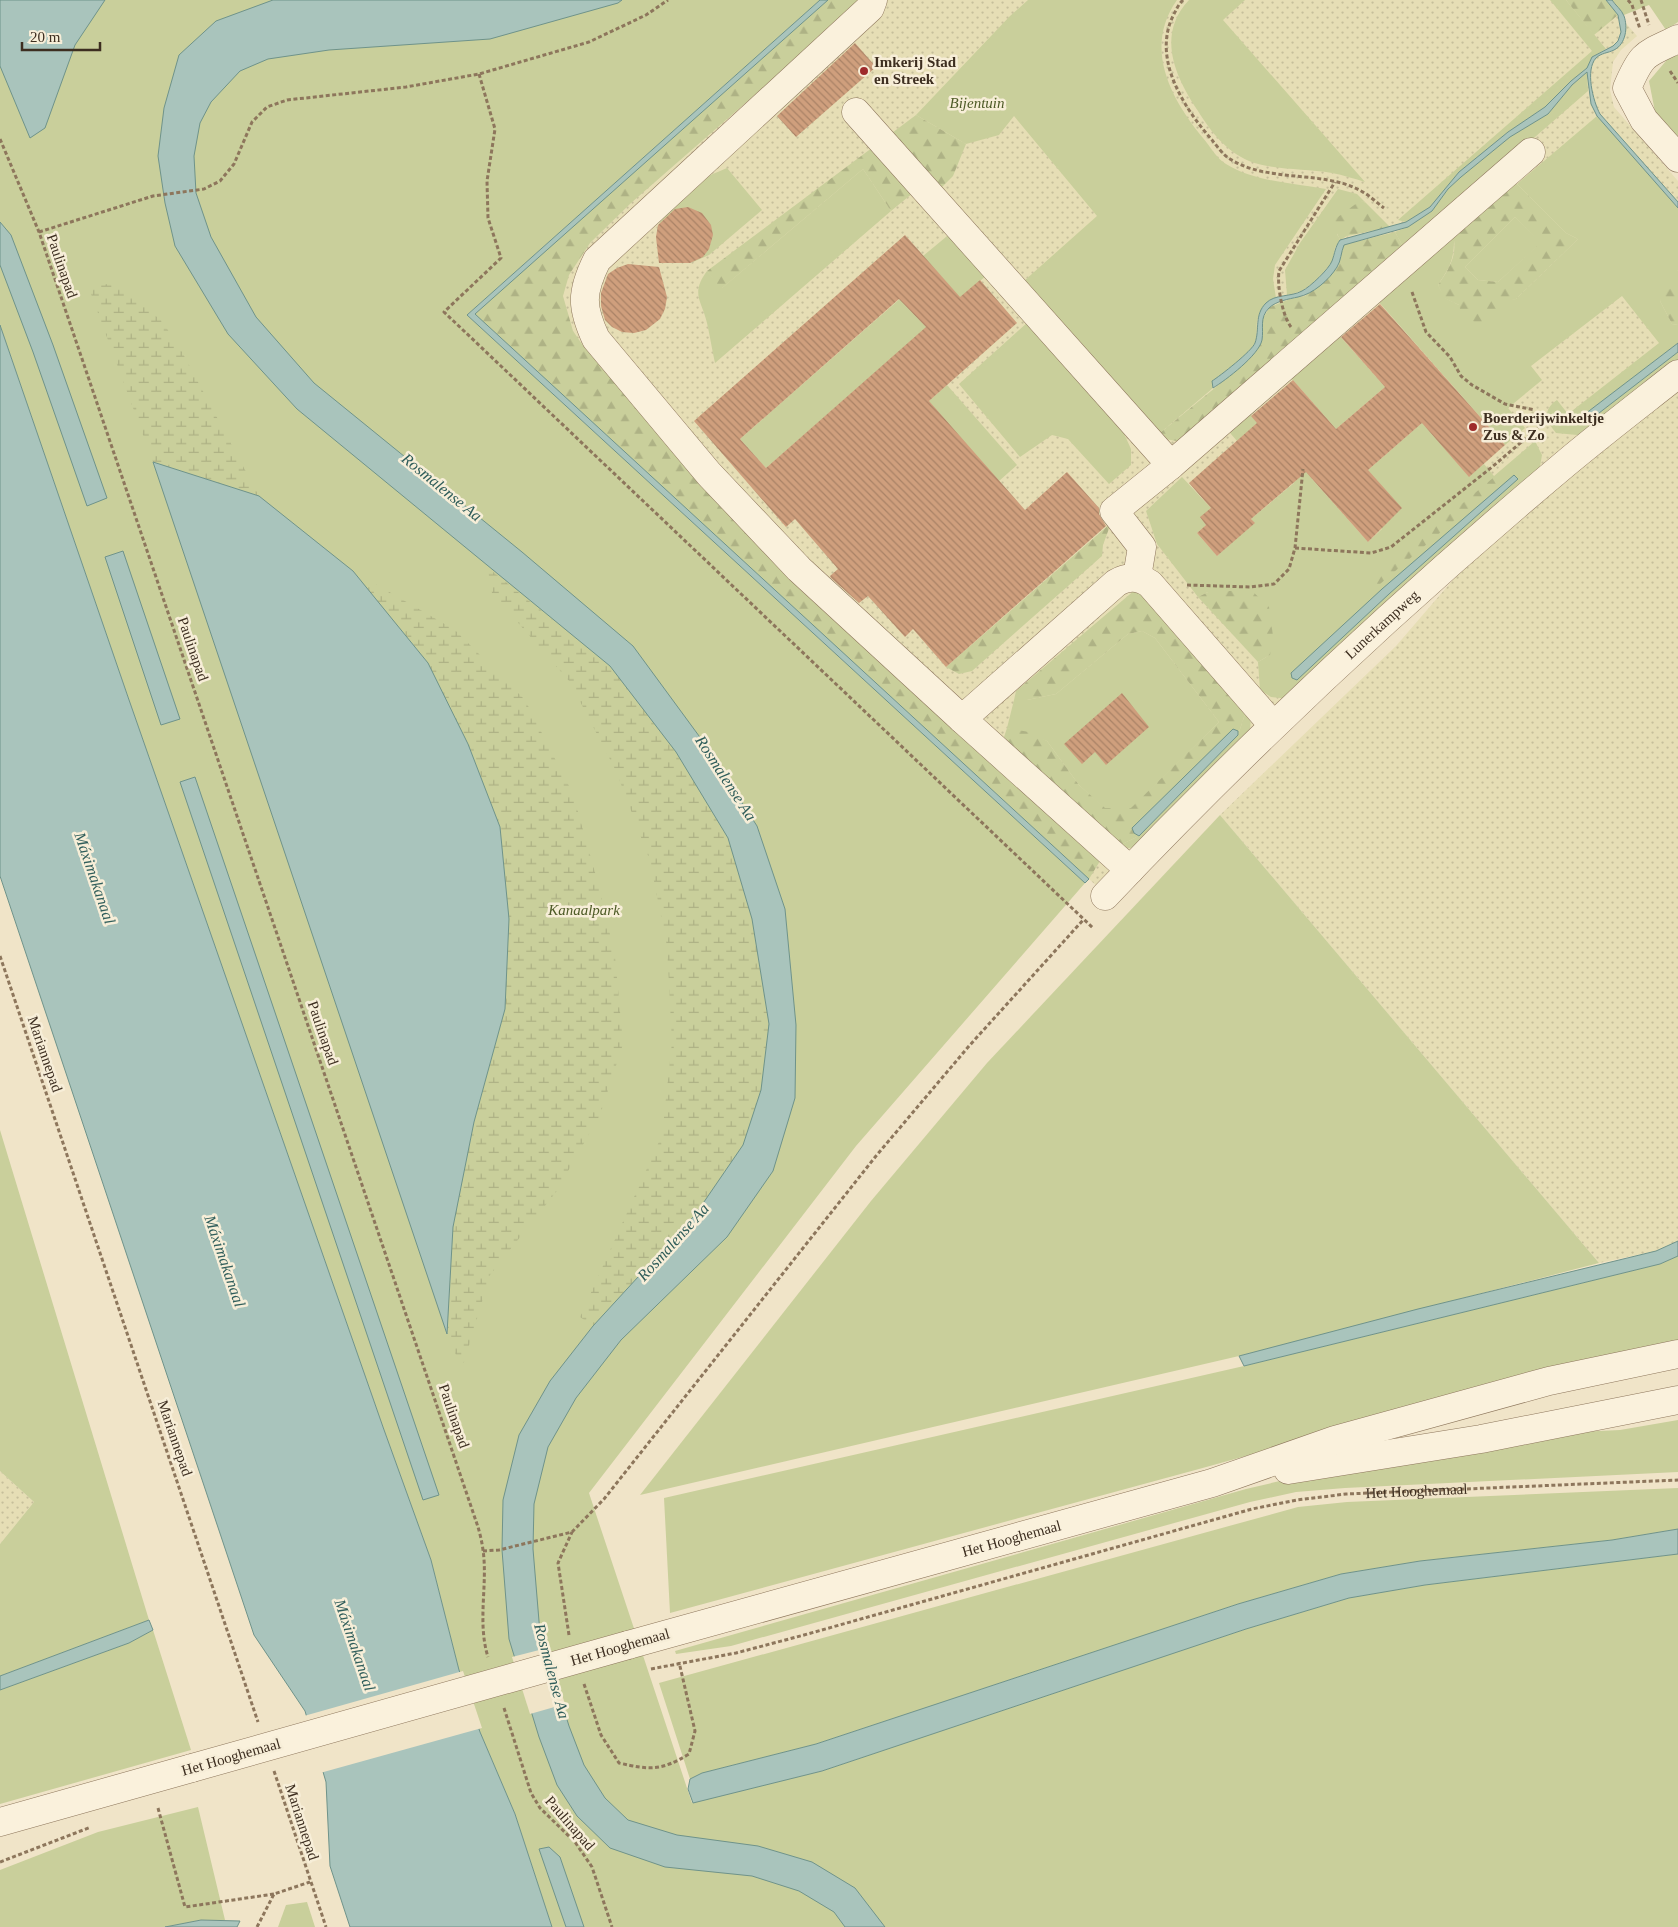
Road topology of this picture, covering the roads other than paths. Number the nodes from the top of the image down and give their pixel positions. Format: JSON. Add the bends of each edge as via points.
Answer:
{"nodes":[{"id":1,"x":873,"y":0,"type":"edge"},
{"id":2,"x":1678,"y":39,"type":"edge"},
{"id":3,"x":856,"y":112,"type":"dead end"},
{"id":4,"x":1531,"y":152,"type":"dead end"},
{"id":5,"x":1678,"y":158,"type":"edge"},
{"id":6,"x":1678,"y":374,"type":"edge"},
{"id":7,"x":1171,"y":465,"type":"junction"},
{"id":8,"x":1144,"y":581,"type":"junction"},
{"id":9,"x":962,"y":719,"type":"junction"},
{"id":10,"x":1274,"y":725,"type":"junction"},
{"id":11,"x":1130,"y":870,"type":"junction"},
{"id":12,"x":1105,"y":896,"type":"road end"},
{"id":13,"x":1678,"y":1354,"type":"edge"},
{"id":14,"x":1678,"y":1400,"type":"edge"},
{"id":15,"x":1212,"y":1483,"type":"junction"},
{"id":16,"x":0,"y":1822,"type":"edge"}],
"edges":[{"from":1,"to":9,"type":"street","via":[[870,8],[597,260],[587,279],[584,300],[587,320],[596,339],[709,474],[799,570]]},
{"from":2,"to":5,"type":"street","via":[[1648,53],[1638,63],[1627,88],[1644,120]]},
{"from":3,"to":7,"type":"street"},
{"from":4,"to":7,"type":"street"},
{"from":6,"to":10,"type":"street","name":"Lunerkampweg","via":[[1596,439],[1400,607]]},
{"from":7,"to":8,"type":"street","via":[[1114,512],[1142,547]]},
{"from":8,"to":9,"type":"street","via":[[1129,577],[1116,583]]},
{"from":8,"to":10,"type":"street"},
{"from":9,"to":11,"type":"street"},
{"from":10,"to":11,"type":"street","name":"Lunerkampweg"},
{"from":11,"to":12,"type":"street","name":"Lunerkampweg"},
{"from":13,"to":15,"type":"street","name":"Het Hooghemaal","via":[[1549,1381],[1336,1440]]},
{"from":14,"to":15,"type":"street","name":"Het Hooghemaal","via":[[1441,1446]]},
{"from":15,"to":16,"type":"street","name":"Het Hooghemaal","bridge":true}]}
